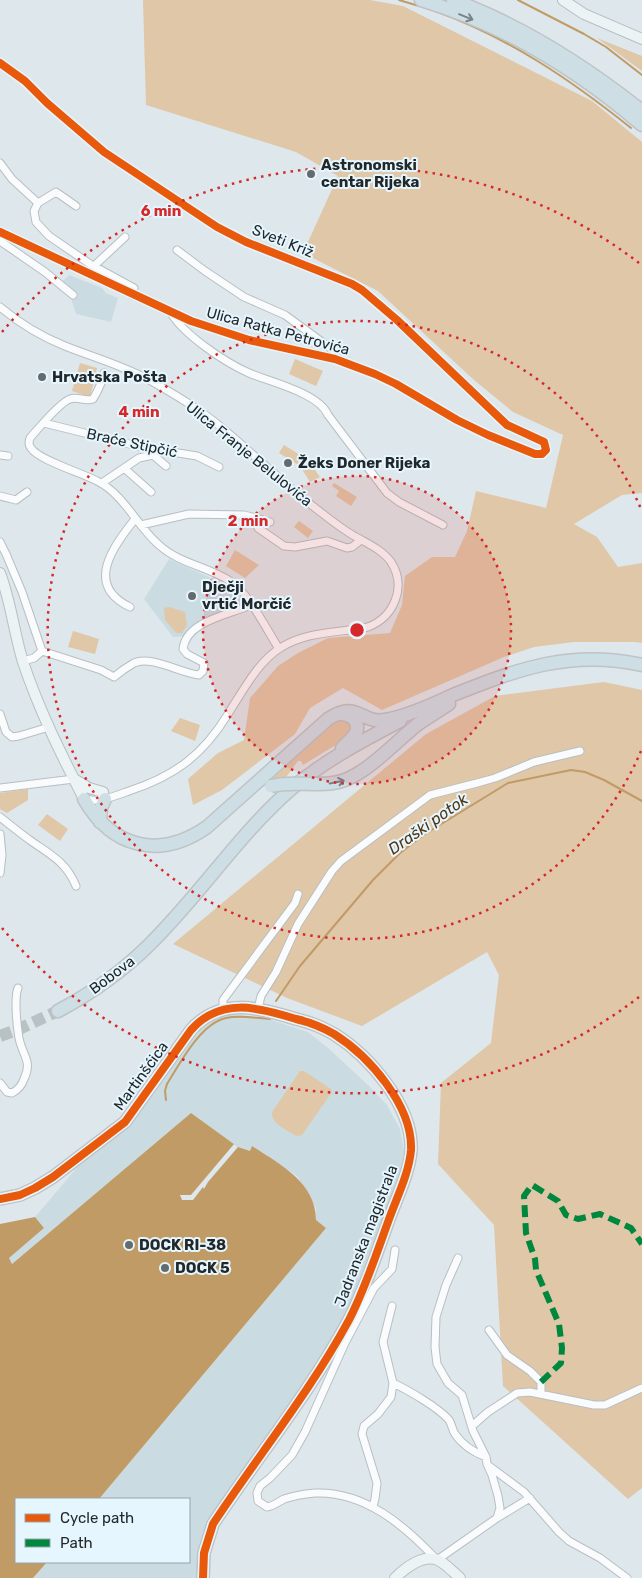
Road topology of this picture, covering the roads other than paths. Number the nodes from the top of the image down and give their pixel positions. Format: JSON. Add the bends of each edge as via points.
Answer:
{"nodes":[{"id":1,"x":421,"y":0,"type":"edge"},
{"id":2,"x":453,"y":0,"type":"edge"},
{"id":3,"x":563,"y":0,"type":"edge"},
{"id":4,"x":642,"y":39,"type":"edge"},
{"id":5,"x":531,"y":41,"type":"junction"},
{"id":6,"x":0,"y":63,"type":"edge"},
{"id":7,"x":642,"y":105,"type":"edge"},
{"id":8,"x":642,"y":111,"type":"edge"},
{"id":9,"x":642,"y":125,"type":"edge"},
{"id":10,"x":642,"y":132,"type":"edge"},
{"id":11,"x":0,"y":164,"type":"edge"},
{"id":12,"x":38,"y":203,"type":"junction"},
{"id":13,"x":76,"y":206,"type":"dead end"},
{"id":14,"x":0,"y":232,"type":"edge"},
{"id":15,"x":124,"y":237,"type":"dead end"},
{"id":16,"x":0,"y":241,"type":"edge"},
{"id":17,"x":177,"y":250,"type":"dead end"},
{"id":18,"x":94,"y":266,"type":"junction"},
{"id":19,"x":73,"y":295,"type":"dead end"},
{"id":20,"x":132,"y":295,"type":"junction"},
{"id":21,"x":0,"y":307,"type":"edge"},
{"id":22,"x":171,"y":313,"type":"junction"},
{"id":23,"x":336,"y":359,"type":"junction"},
{"id":24,"x":104,"y":373,"type":"dead end"},
{"id":25,"x":44,"y":423,"type":"junction"},
{"id":26,"x":546,"y":450,"type":"joint"},
{"id":27,"x":0,"y":454,"type":"edge"},
{"id":28,"x":8,"y":456,"type":"dead end"},
{"id":29,"x":166,"y":466,"type":"dead end"},
{"id":30,"x":219,"y":467,"type":"dead end"},
{"id":31,"x":124,"y":468,"type":"junction"},
{"id":32,"x":102,"y":484,"type":"junction"},
{"id":33,"x":26,"y":492,"type":"dead end"},
{"id":34,"x":151,"y":492,"type":"dead end"},
{"id":35,"x":0,"y":496,"type":"edge"},
{"id":36,"x":254,"y":518,"type":"junction"},
{"id":37,"x":135,"y":519,"type":"junction"},
{"id":38,"x":270,"y":522,"type":"dead end"},
{"id":39,"x":443,"y":525,"type":"dead end"},
{"id":40,"x":141,"y":526,"type":"junction"},
{"id":41,"x":361,"y":540,"type":"junction"},
{"id":42,"x":0,"y":542,"type":"edge"},
{"id":43,"x":0,"y":573,"type":"edge"},
{"id":44,"x":251,"y":605,"type":"junction"},
{"id":45,"x":130,"y":606,"type":"dead end"},
{"id":46,"x":279,"y":649,"type":"junction"},
{"id":47,"x":42,"y":651,"type":"junction"},
{"id":48,"x":23,"y":662,"type":"junction"},
{"id":49,"x":642,"y":664,"type":"edge"},
{"id":50,"x":478,"y":685,"type":"junction"},
{"id":51,"x":430,"y":705,"type":"junction"},
{"id":52,"x":0,"y":714,"type":"edge"},
{"id":53,"x":333,"y":716,"type":"junction"},
{"id":54,"x":48,"y":727,"type":"junction"},
{"id":55,"x":346,"y":747,"type":"junction"},
{"id":56,"x":580,"y":751,"type":"dead end"},
{"id":57,"x":74,"y":779,"type":"junction"},
{"id":58,"x":0,"y":788,"type":"edge"},
{"id":59,"x":104,"y":796,"type":"junction"},
{"id":60,"x":84,"y":799,"type":"junction"},
{"id":61,"x":222,"y":814,"type":"junction"},
{"id":62,"x":0,"y":816,"type":"edge"},
{"id":63,"x":100,"y":822,"type":"junction"},
{"id":64,"x":0,"y":835,"type":"edge"},
{"id":65,"x":0,"y":873,"type":"edge"},
{"id":66,"x":76,"y":886,"type":"dead end"},
{"id":67,"x":298,"y":894,"type":"dead end"},
{"id":68,"x":18,"y":988,"type":"dead end"},
{"id":69,"x":223,"y":1009,"type":"junction"},
{"id":70,"x":258,"y":1009,"type":"junction"},
{"id":71,"x":58,"y":1011,"type":"tunnel mouth"},
{"id":72,"x":0,"y":1083,"type":"edge"},
{"id":73,"x":0,"y":1199,"type":"edge"},
{"id":74,"x":395,"y":1250,"type":"dead end"},
{"id":75,"x":458,"y":1258,"type":"dead end"},
{"id":76,"x":392,"y":1306,"type":"dead end"},
{"id":77,"x":489,"y":1330,"type":"dead end"},
{"id":78,"x":394,"y":1383,"type":"junction"},
{"id":79,"x":642,"y":1388,"type":"edge"},
{"id":80,"x":541,"y":1394,"type":"junction"},
{"id":81,"x":472,"y":1426,"type":"junction"},
{"id":82,"x":486,"y":1461,"type":"junction"},
{"id":83,"x":530,"y":1498,"type":"junction"},
{"id":84,"x":373,"y":1506,"type":"junction"},
{"id":85,"x":497,"y":1518,"type":"junction"},
{"id":86,"x":437,"y":1560,"type":"junction"},
{"id":87,"x":619,"y":1576,"type":"edge"},
{"id":88,"x":203,"y":1578,"type":"edge"},
{"id":89,"x":395,"y":1578,"type":"edge"},
{"id":90,"x":460,"y":1578,"type":"edge"},
{"id":91,"x":627,"y":1578,"type":"edge"}],
"edges":[{"from":1,"to":5,"type":"highway","one_way":true},
{"from":2,"to":5,"type":"highway","via":[[490,15]]},
{"from":3,"to":4,"type":"main road","via":[[584,14]]},
{"from":5,"to":7,"type":"highway","via":[[555,44],[572,53]]},
{"from":5,"to":8,"type":"highway","via":[[581,65]]},
{"from":5,"to":9,"type":"highway"},
{"from":5,"to":10,"type":"highway","via":[[538,56]]},
{"from":6,"to":26,"type":"street","name":"Sveti Križ","via":[[25,81],[104,152],[217,227],[362,290],[507,424],[544,442]]},
{"from":11,"to":12,"type":"street"},
{"from":12,"to":13,"type":"street","via":[[56,192]]},
{"from":12,"to":18,"type":"street","via":[[34,217],[40,228]]},
{"from":14,"to":20,"type":"street","name":"Ulica Ratka Petrovića"},
{"from":15,"to":18,"type":"street"},
{"from":16,"to":19,"type":"street"},
{"from":17,"to":23,"type":"street","name":"Ulica Ratka Petrovića","via":[[244,297],[286,315],[333,350]]},
{"from":18,"to":20,"type":"street","via":[[134,288]]},
{"from":20,"to":22,"type":"street","name":"Ulica Ratka Petrovića"},
{"from":21,"to":41,"type":"street","name":"Ulica Franje Belulovića","via":[[52,340],[120,366],[186,402],[221,427],[309,504]]},
{"from":22,"to":23,"type":"street","name":"Ulica Ratka Petrovića","via":[[249,340]]},
{"from":22,"to":39,"type":"street","name":"Ulica Ratka Petrovića","via":[[181,327],[229,363],[320,404],[387,493]]},
{"from":23,"to":26,"type":"street","name":"Ulica Ratka Petrovića","via":[[396,384],[488,436],[535,454]]},
{"from":24,"to":25,"type":"street","via":[[93,399],[68,400]]},
{"from":25,"to":30,"type":"street","name":"Braće Stipčić","via":[[142,447],[197,456]]},
{"from":25,"to":32,"type":"street","via":[[29,441],[34,452]]},
{"from":27,"to":28,"type":"street"},
{"from":29,"to":31,"type":"street","name":"Braće Stipčić","via":[[150,455],[138,458]]},
{"from":31,"to":32,"type":"street","name":"Braće Stipčić"},
{"from":31,"to":34,"type":"street","name":"Braće Stipčić"},
{"from":32,"to":37,"type":"street","via":[[118,497]]},
{"from":33,"to":35,"type":"street","via":[[16,500]]},
{"from":36,"to":38,"type":"street"},
{"from":36,"to":40,"type":"street","via":[[230,514],[188,514]]},
{"from":36,"to":41,"type":"street","via":[[258,528],[284,546],[322,541],[352,547]]},
{"from":37,"to":40,"type":"street"},
{"from":37,"to":45,"type":"street","via":[[120,538],[107,564],[105,577],[109,591]]},
{"from":40,"to":44,"type":"street","via":[[174,557],[230,581]]},
{"from":41,"to":46,"type":"street","name":"Ulica Franje Belulovića","via":[[386,556],[396,575],[398,592],[387,616],[368,627],[313,634]]},
{"from":42,"to":47,"type":"street","via":[[22,592]]},
{"from":43,"to":48,"type":"main road"},
{"from":44,"to":46,"type":"street"},
{"from":44,"to":47,"type":"street","via":[[192,630],[183,646],[185,652],[204,663],[199,675],[145,661],[133,663],[114,677]]},
{"from":46,"to":59,"type":"street","name":"Ulica Franje Belulovića","via":[[249,681],[216,734],[194,757],[169,775],[140,788]]},
{"from":47,"to":48,"type":"street"},
{"from":48,"to":54,"type":"main road"},
{"from":49,"to":50,"type":"highway","via":[[601,659],[555,662],[515,671]]},
{"from":50,"to":51,"type":"highway"},
{"from":61,"to":50,"type":"highway","one_way":true,"bridge":true,"via":[[271,786],[333,783],[349,779],[418,724]]},
{"from":51,"to":53,"type":"highway","via":[[384,720],[375,720],[351,710]]},
{"from":51,"to":55,"type":"highway","name":"Bobova"},
{"from":52,"to":54,"type":"street","via":[[6,732],[12,737]]},
{"from":53,"to":55,"type":"highway","via":[[349,715],[355,720],[355,734]]},
{"from":53,"to":61,"type":"highway"},
{"from":54,"to":57,"type":"main road"},
{"from":55,"to":71,"type":"highway","name":"Bobova","via":[[281,799],[138,956],[86,995]]},
{"from":56,"to":70,"type":"street","via":[[534,762],[486,781],[430,794],[341,861],[298,924],[261,996]]},
{"from":57,"to":58,"type":"street"},
{"from":57,"to":59,"type":"main road"},
{"from":57,"to":60,"type":"main road"},
{"from":59,"to":60,"type":"street","name":"Ulica Franje Belulovića","via":[[97,801]]},
{"from":59,"to":63,"type":"highway"},
{"from":60,"to":63,"type":"highway"},
{"from":61,"to":63,"type":"highway","via":[[191,837],[165,845],[126,840]]},
{"from":62,"to":66,"type":"street","via":[[61,862]]},
{"from":64,"to":65,"type":"street"},
{"from":67,"to":69,"type":"street","via":[[295,903],[223,1000]]},
{"from":68,"to":72,"type":"street","via":[[20,1040],[29,1066],[15,1092],[7,1092]]},
{"from":69,"to":70,"type":"main road","name":"Jadranska magistrala"},
{"from":69,"to":73,"type":"main road","name":"Martinšćica","via":[[198,1021],[125,1122],[47,1181]]},
{"from":70,"to":88,"type":"main road","name":"Jadranska magistrala","via":[[324,1029],[354,1050],[395,1097],[408,1129],[410,1150],[406,1172],[374,1263],[349,1318],[319,1371],[213,1524],[204,1552]]},
{"from":74,"to":84,"type":"street","via":[[392,1269],[374,1288],[292,1455],[260,1486],[258,1493],[258,1501],[266,1507],[315,1493],[336,1495]]},
{"from":75,"to":81,"type":"street","via":[[436,1317],[435,1347],[437,1364],[448,1383],[462,1395]]},
{"from":76,"to":78,"type":"street","via":[[383,1342]]},
{"from":77,"to":80,"type":"street","via":[[507,1355],[541,1382]]},
{"from":78,"to":82,"type":"street","via":[[435,1409],[449,1421],[466,1447]]},
{"from":78,"to":84,"type":"street","via":[[391,1397],[364,1426],[362,1434],[377,1483]]},
{"from":79,"to":80,"type":"street","via":[[605,1405]]},
{"from":80,"to":81,"type":"street","via":[[517,1393]]},
{"from":81,"to":82,"type":"street"},
{"from":82,"to":83,"type":"street"},
{"from":82,"to":85,"type":"street","via":[[499,1499]]},
{"from":83,"to":85,"type":"street"},
{"from":83,"to":87,"type":"street","via":[[558,1532],[600,1558]]},
{"from":84,"to":86,"type":"street"},
{"from":85,"to":86,"type":"street"},
{"from":86,"to":89,"type":"main road","via":[[428,1559],[409,1565]]},
{"from":86,"to":90,"type":"main road"},
{"from":87,"to":91,"type":"street"}]}
